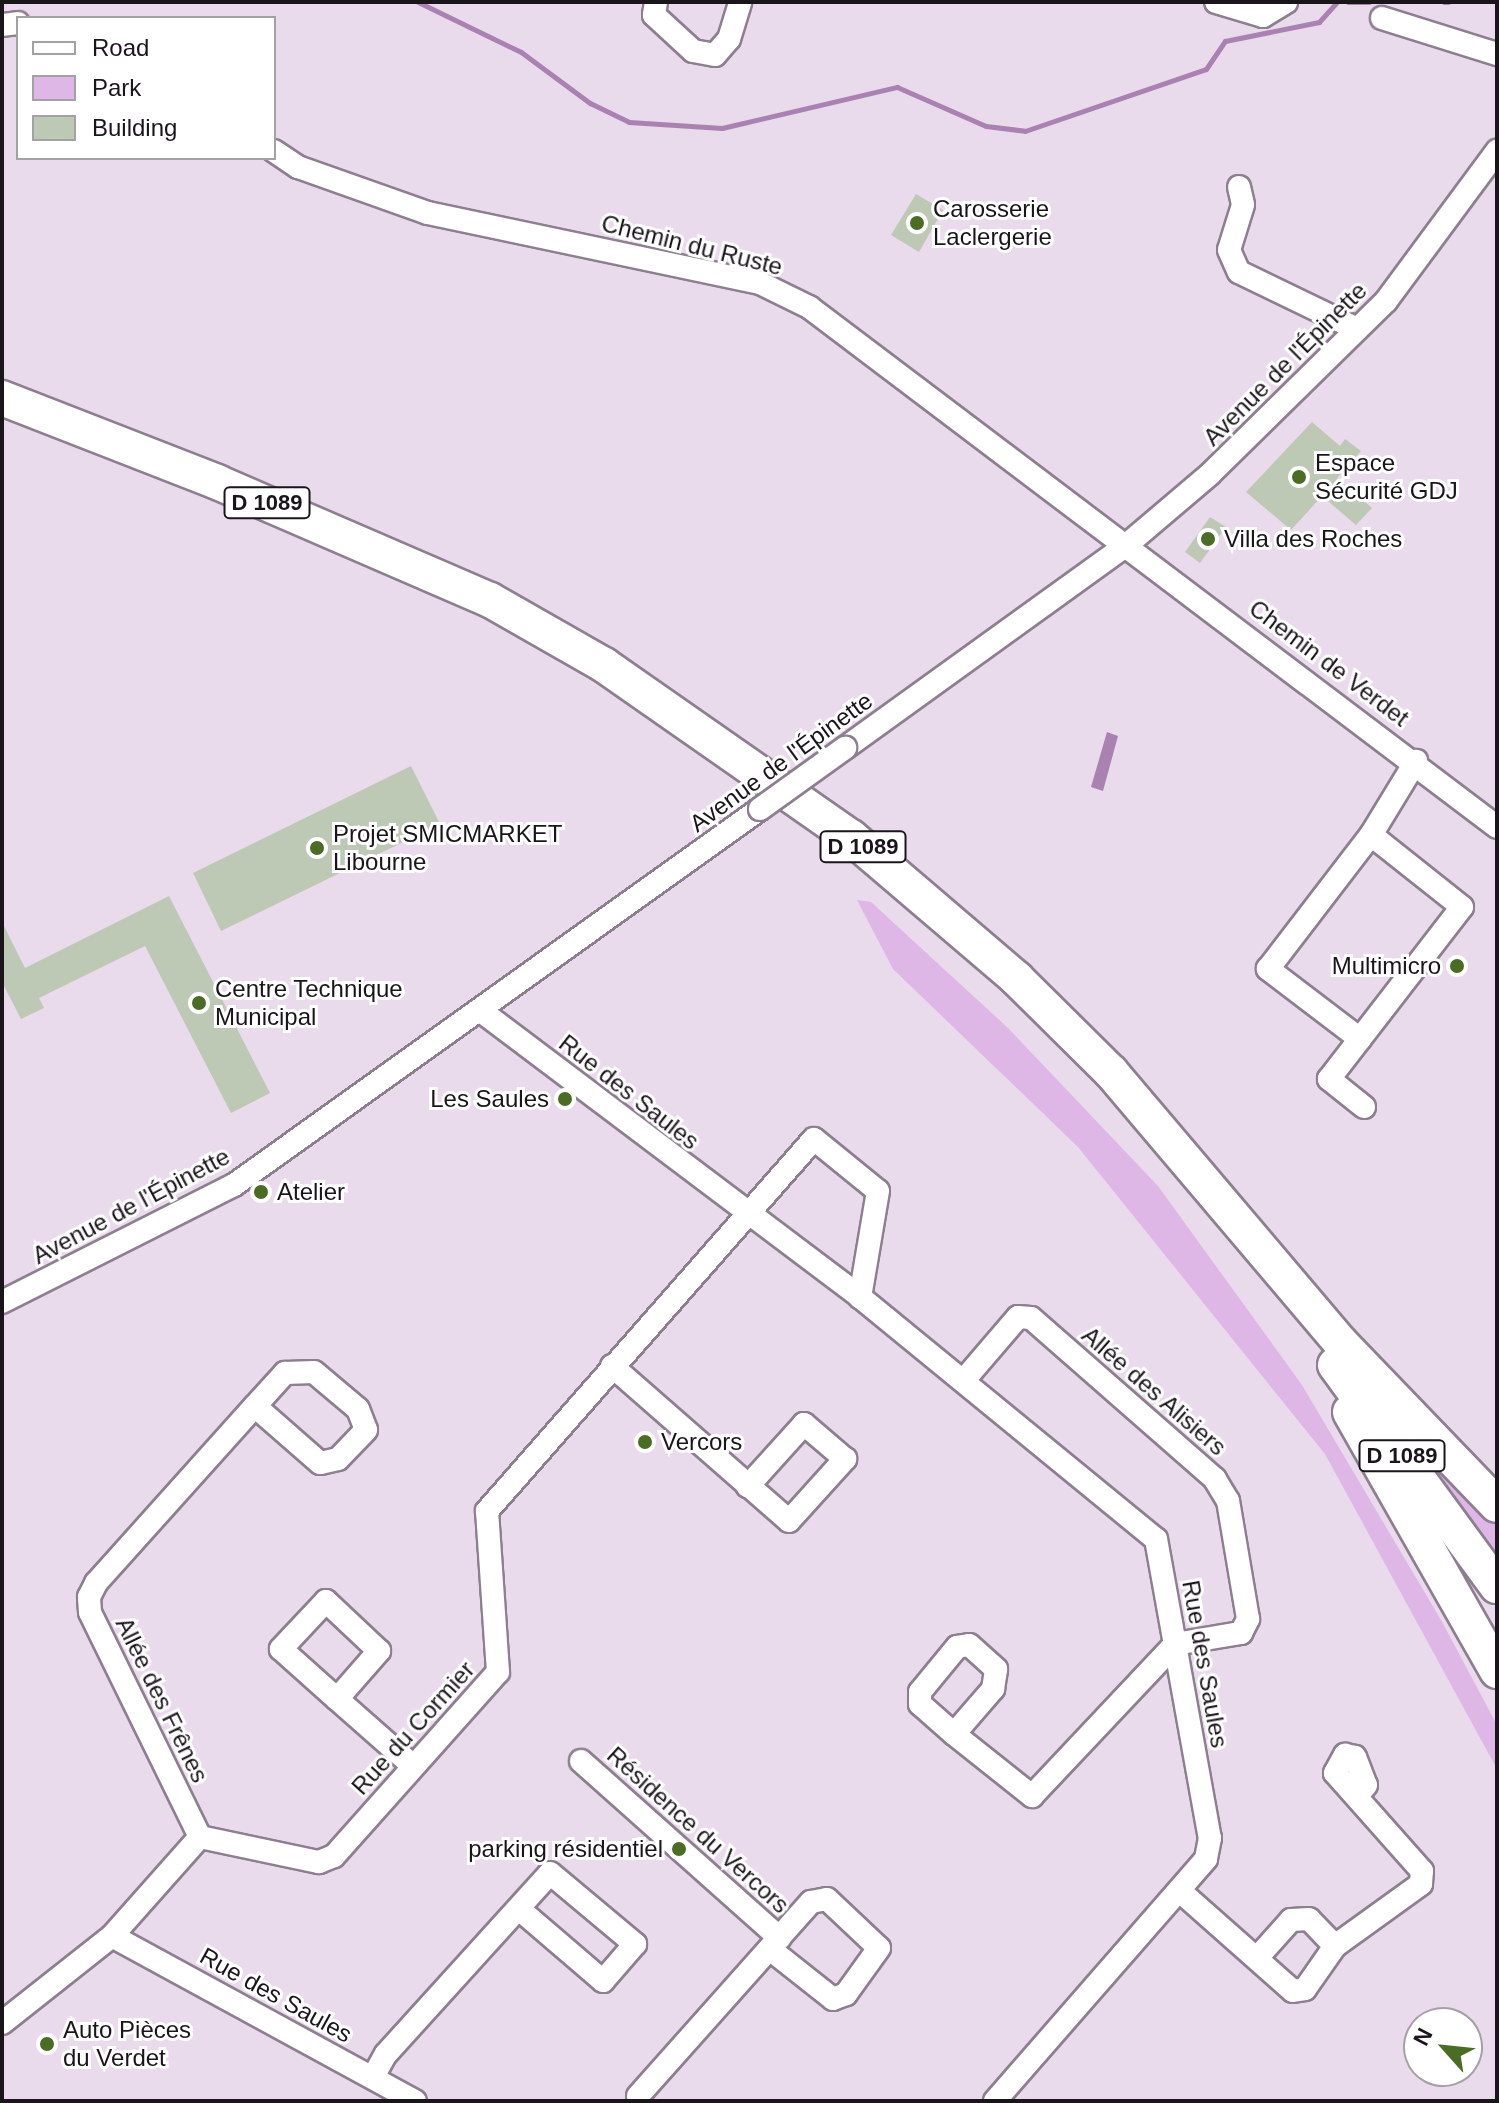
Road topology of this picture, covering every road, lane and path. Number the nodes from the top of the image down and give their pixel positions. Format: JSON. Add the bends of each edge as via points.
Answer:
{"nodes":[{"id":1,"x":656,"y":2,"type":"edge"},
{"id":2,"x":740,"y":2,"type":"edge"},
{"id":3,"x":1216,"y":2,"type":"edge"},
{"id":4,"x":1286,"y":2,"type":"edge"},
{"id":5,"x":1382,"y":18,"type":"dead end"},
{"id":6,"x":1497,"y":54,"type":"edge"},
{"id":7,"x":1497,"y":151,"type":"edge"},
{"id":8,"x":276,"y":152,"type":"edge"},
{"id":9,"x":1239,"y":187,"type":"dead end"},
{"id":10,"x":1357,"y":329,"type":"junction"},
{"id":11,"x":2,"y":392,"type":"edge"},
{"id":12,"x":2,"y":398,"type":"edge"},
{"id":13,"x":42,"y":412,"type":"junction"},
{"id":14,"x":1129,"y":543,"type":"junction"},
{"id":15,"x":1416,"y":761,"type":"junction"},
{"id":16,"x":1497,"y":827,"type":"edge"},
{"id":17,"x":1371,"y":835,"type":"junction"},
{"id":18,"x":481,"y":1011,"type":"junction"},
{"id":19,"x":1360,"y":1039,"type":"junction"},
{"id":20,"x":1364,"y":1107,"type":"dead end"},
{"id":21,"x":1182,"y":1159,"type":"junction"},
{"id":22,"x":745,"y":1215,"type":"junction"},
{"id":23,"x":860,"y":1297,"type":"junction"},
{"id":24,"x":2,"y":1302,"type":"edge"},
{"id":25,"x":1307,"y":1326,"type":"junction"},
{"id":26,"x":612,"y":1366,"type":"junction"},
{"id":27,"x":964,"y":1380,"type":"junction"},
{"id":28,"x":255,"y":1406,"type":"junction"},
{"id":29,"x":748,"y":1486,"type":"dead end"},
{"id":30,"x":1497,"y":1505,"type":"edge"},
{"id":31,"x":1497,"y":1586,"type":"edge"},
{"id":32,"x":1175,"y":1644,"type":"junction"},
{"id":33,"x":1497,"y":1671,"type":"edge"},
{"id":34,"x":337,"y":1699,"type":"junction"},
{"id":35,"x":954,"y":1734,"type":"dead end"},
{"id":36,"x":581,"y":1761,"type":"dead end"},
{"id":37,"x":413,"y":1766,"type":"junction"},
{"id":38,"x":1358,"y":1795,"type":"dead end"},
{"id":39,"x":200,"y":1837,"type":"junction"},
{"id":40,"x":1181,"y":1892,"type":"junction"},
{"id":41,"x":519,"y":1909,"type":"junction"},
{"id":42,"x":112,"y":1936,"type":"junction"},
{"id":43,"x":775,"y":1944,"type":"junction"},
{"id":44,"x":1335,"y":1946,"type":"junction"},
{"id":45,"x":1257,"y":1958,"type":"junction"},
{"id":46,"x":2,"y":2023,"type":"edge"},
{"id":47,"x":373,"y":2077,"type":"junction"},
{"id":48,"x":640,"y":2099,"type":"edge"},
{"id":49,"x":415,"y":2101,"type":"edge"},
{"id":50,"x":995,"y":2101,"type":"edge"}],
"edges":[{"from":1,"to":2,"type":"street","via":[[654,15],[693,51],[715,55],[729,39]]},
{"from":3,"to":4,"type":"street","via":[[1263,16]]},
{"from":5,"to":6,"type":"street"},
{"from":7,"to":10,"type":"street","name":"Avenue de l'Épinette","via":[[1386,301]]},
{"from":8,"to":14,"type":"street","name":"Chemin du Ruste","via":[[298,167],[428,213],[778,290],[842,329]]},
{"from":9,"to":10,"type":"street","via":[[1243,205],[1229,250],[1239,272]]},
{"from":10,"to":14,"type":"street","name":"Avenue de l'Épinette","via":[[1210,474]]},
{"from":11,"to":13,"type":"highway","number":"D 1089"},
{"from":12,"to":13,"type":"highway","number":"D 1089"},
{"from":13,"to":21,"type":"highway","number":"D 1089","via":[[378,549],[490,600],[604,665],[851,837],[1017,979],[1111,1072]]},
{"from":14,"to":15,"type":"street","name":"Chemin de Verdet"},
{"from":14,"to":18,"type":"street","name":"Avenue de l'Épinette","bridge":true},
{"from":15,"to":16,"type":"street","name":"Chemin de Verdet"},
{"from":15,"to":17,"type":"street"},
{"from":17,"to":19,"type":"street","via":[[1462,907]]},
{"from":17,"to":19,"type":"street","via":[[1268,969]]},
{"from":18,"to":22,"type":"street","name":"Rue des Saules"},
{"from":18,"to":24,"type":"street","name":"Avenue de l'Épinette","via":[[234,1185]]},
{"from":19,"to":20,"type":"street","via":[[1329,1079]]},
{"from":21,"to":25,"type":"highway","number":"D 1089"},
{"from":21,"to":30,"type":"highway","via":[[1340,1342]]},
{"from":22,"to":23,"type":"street","name":"Rue des Saules"},
{"from":22,"to":23,"type":"street","via":[[814,1139],[878,1191]]},
{"from":22,"to":26,"type":"street","name":"Rue du Cormier"},
{"from":23,"to":27,"type":"street","name":"Rue des Saules"},
{"from":25,"to":31,"type":"highway","number":"D 1089"},
{"from":25,"to":33,"type":"highway","via":[[1385,1482]]},
{"from":26,"to":29,"type":"street"},
{"from":26,"to":37,"type":"street","name":"Rue du Cormier","via":[[487,1511],[498,1672]]},
{"from":27,"to":32,"type":"street","name":"Rue des Saules","via":[[1152,1534]]},
{"from":27,"to":32,"type":"street","name":"Allée des Alisiers","via":[[1018,1317],[1031,1318],[1215,1479],[1228,1501],[1248,1619],[1241,1633]]},
{"from":28,"to":28,"type":"street","name":"Allée des Frênes","via":[[320,1463],[338,1459],[366,1430],[358,1409],[314,1372],[285,1373]]},
{"from":28,"to":39,"type":"street","name":"Allée des Frênes","via":[[89,1597],[90,1612]]},
{"from":32,"to":35,"type":"street","via":[[1032,1796]]},
{"from":32,"to":40,"type":"street","name":"Rue des Saules","via":[[1210,1838],[1206,1859]]},
{"from":34,"to":34,"type":"street","via":[[379,1651],[326,1601],[281,1649]]},
{"from":34,"to":37,"type":"street"},
{"from":36,"to":43,"type":"street","name":"Résidence du Vercors"},
{"from":37,"to":39,"type":"street","name":"Rue du Cormier","via":[[334,1856],[319,1862]]},
{"from":38,"to":44,"type":"street","via":[[1422,1871],[1421,1884]]},
{"from":39,"to":42,"type":"street"},
{"from":40,"to":45,"type":"street"},
{"from":40,"to":50,"type":"street","name":"Rue des Saules"},
{"from":41,"to":41,"type":"street","via":[[603,1981],[635,1944],[550,1873]]},
{"from":41,"to":47,"type":"street","via":[[386,2054]]},
{"from":42,"to":46,"type":"street"},
{"from":42,"to":47,"type":"street","name":"Rue des Saules"},
{"from":43,"to":43,"type":"street","name":"Résidence du Vercors","via":[[820,1897],[879,1948],[846,1994],[833,1999]]},
{"from":43,"to":48,"type":"street"},
{"from":44,"to":45,"type":"street","via":[[1309,1919],[1291,1920]]},
{"from":44,"to":45,"type":"street","via":[[1299,1992]]},
{"from":47,"to":49,"type":"street","name":"Rue des Saules"}]}
